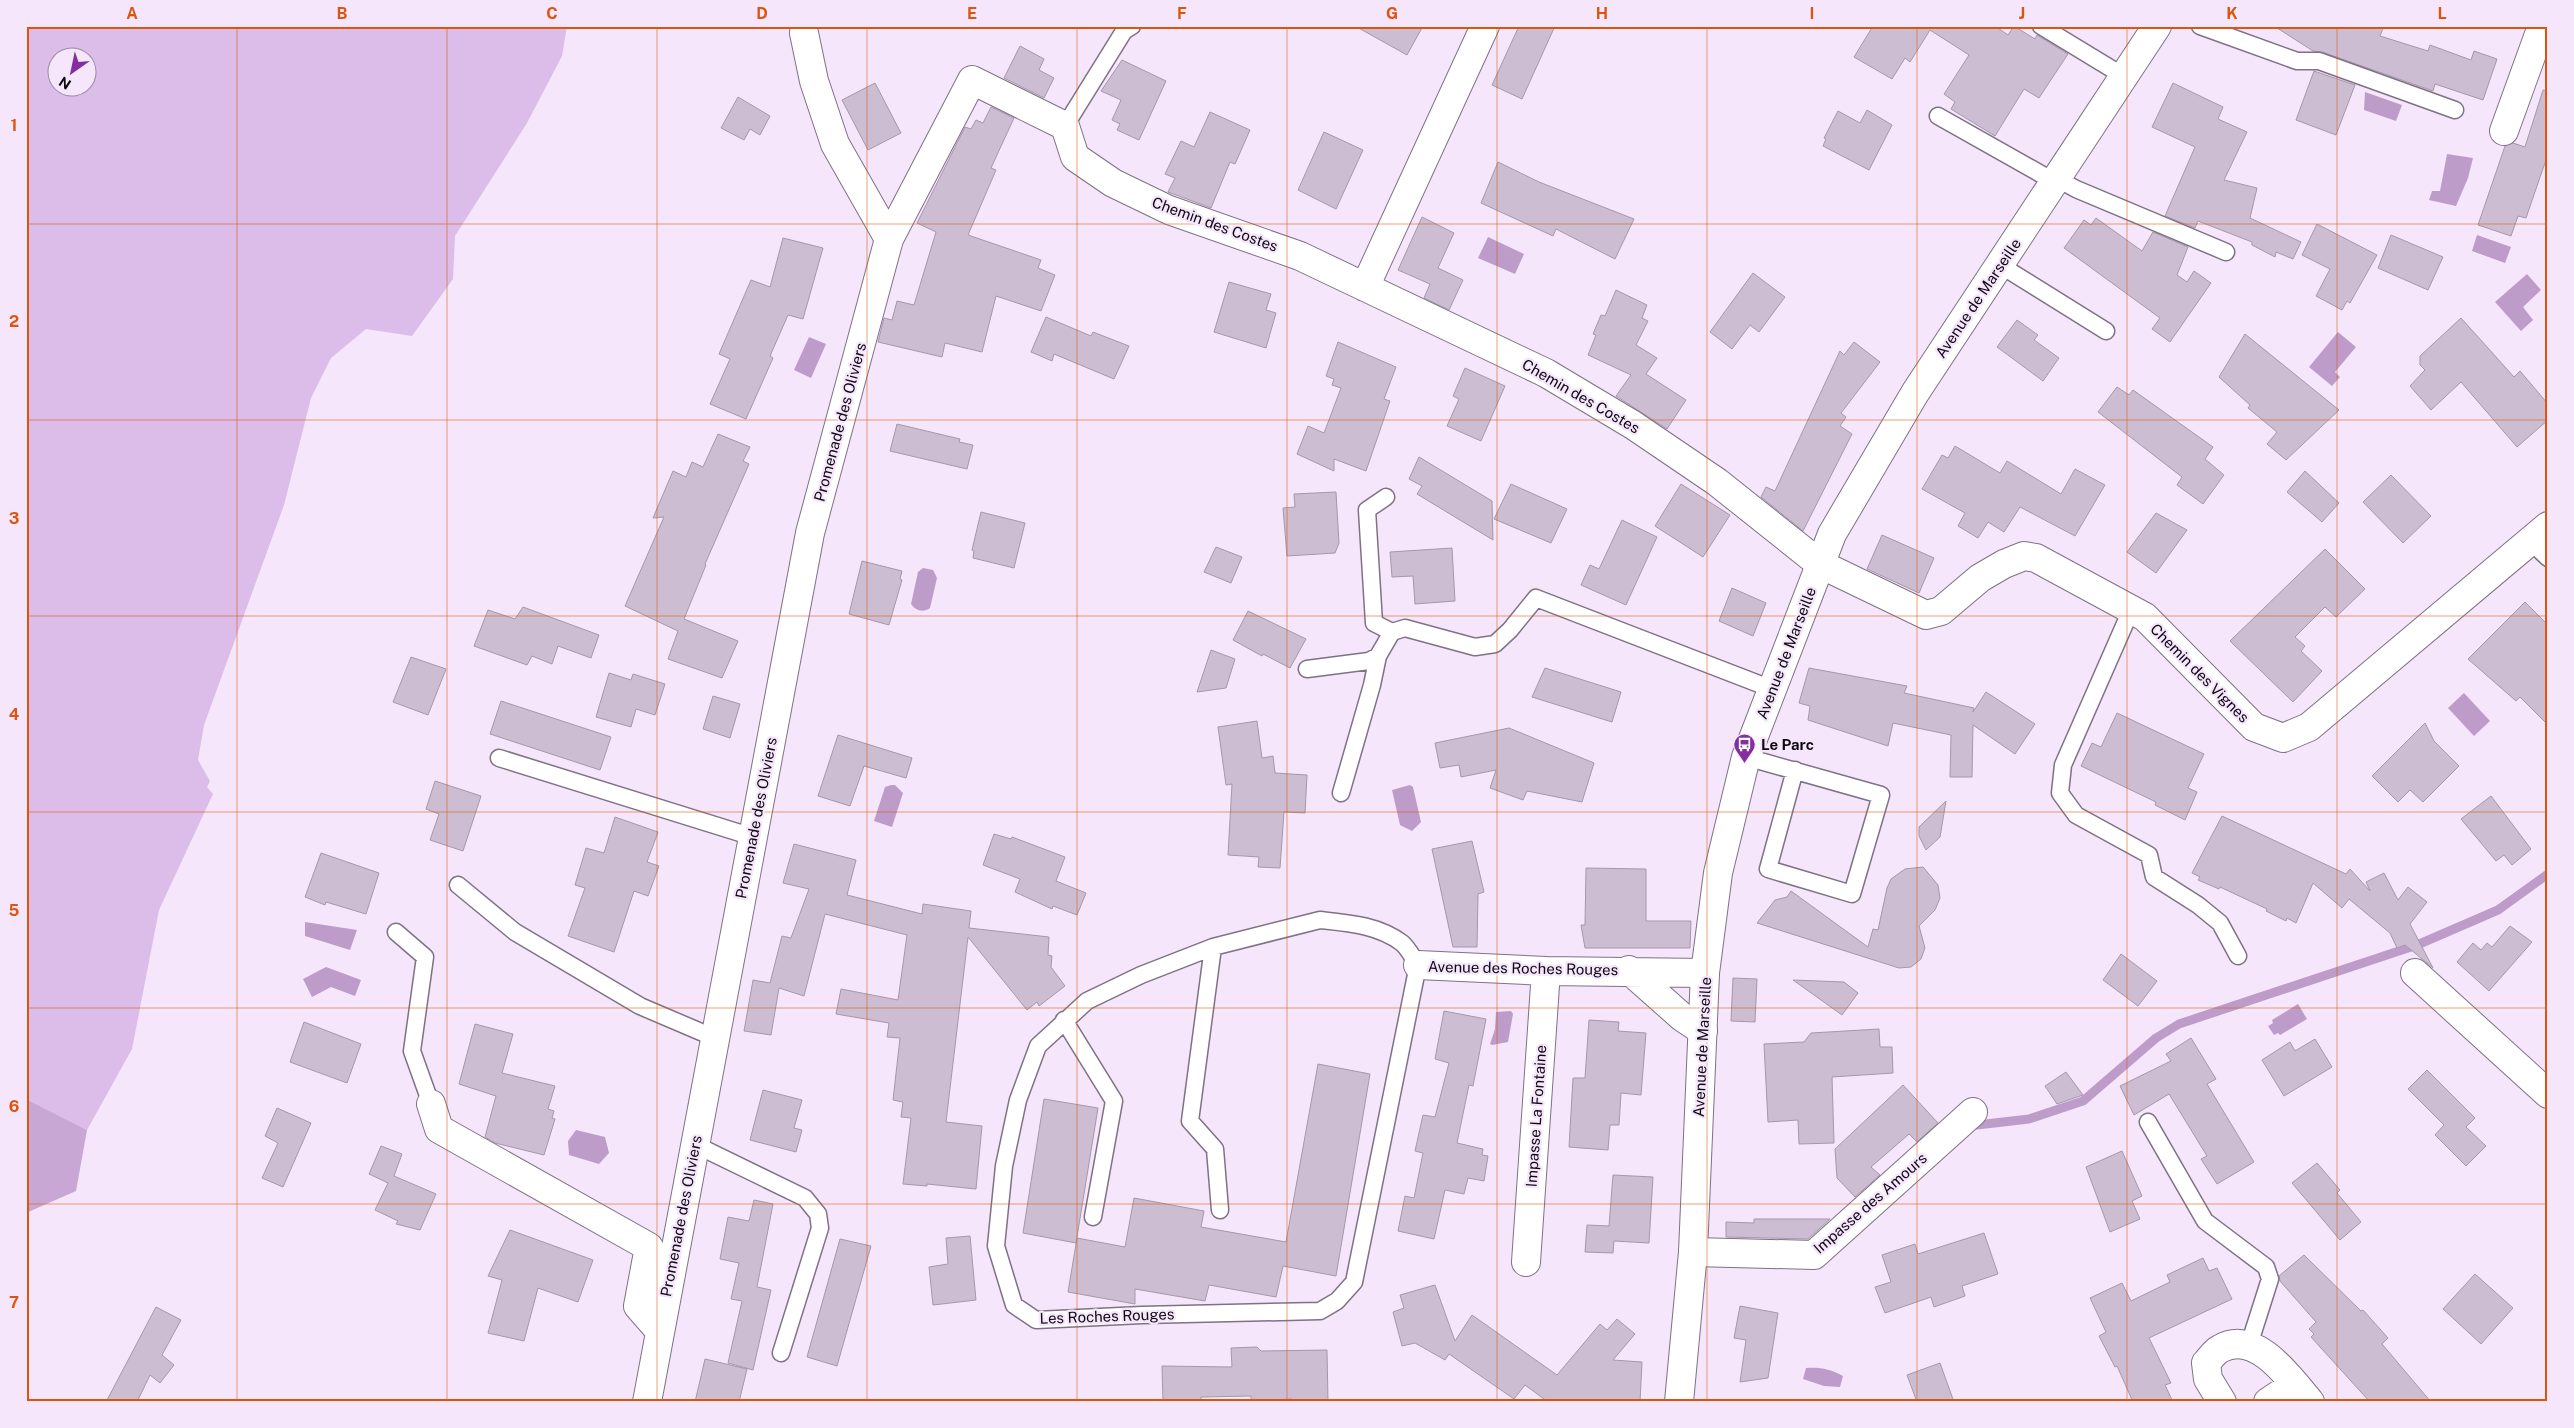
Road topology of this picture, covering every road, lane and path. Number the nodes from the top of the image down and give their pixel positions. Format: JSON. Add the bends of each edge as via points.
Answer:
{"nodes":[{"id":1,"x":1132,"y":26,"type":"edge"},
{"id":2,"x":1485,"y":26,"type":"edge"},
{"id":3,"x":2041,"y":26,"type":"edge"},
{"id":4,"x":2157,"y":26,"type":"edge"},
{"id":5,"x":2200,"y":26,"type":"edge"},
{"id":6,"x":2542,"y":26,"type":"edge"},
{"id":7,"x":804,"y":33,"type":"dead end"},
{"id":8,"x":2125,"y":77,"type":"junction"},
{"id":9,"x":2455,"y":110,"type":"dead end"},
{"id":10,"x":1938,"y":116,"type":"dead end"},
{"id":11,"x":1065,"y":126,"type":"junction"},
{"id":12,"x":2504,"y":131,"type":"dead end"},
{"id":13,"x":2056,"y":181,"type":"junction"},
{"id":14,"x":889,"y":239,"type":"junction"},
{"id":15,"x":2226,"y":252,"type":"dead end"},
{"id":16,"x":2000,"y":264,"type":"junction"},
{"id":17,"x":1365,"y":287,"type":"junction"},
{"id":18,"x":2106,"y":331,"type":"dead end"},
{"id":19,"x":1386,"y":497,"type":"dead end"},
{"id":20,"x":2542,"y":541,"type":"edge"},
{"id":21,"x":1820,"y":564,"type":"junction"},
{"id":22,"x":2130,"y":610,"type":"junction"},
{"id":23,"x":1392,"y":632,"type":"junction"},
{"id":24,"x":1378,"y":656,"type":"junction"},
{"id":25,"x":1307,"y":669,"type":"dead end"},
{"id":26,"x":1772,"y":689,"type":"junction"},
{"id":27,"x":1746,"y":757,"type":"junction"},
{"id":28,"x":499,"y":758,"type":"dead end"},
{"id":29,"x":1795,"y":770,"type":"junction"},
{"id":30,"x":1342,"y":792,"type":"dead end"},
{"id":31,"x":753,"y":837,"type":"junction"},
{"id":32,"x":458,"y":885,"type":"dead end"},
{"id":33,"x":396,"y":932,"type":"dead end"},
{"id":34,"x":1213,"y":947,"type":"junction"},
{"id":35,"x":2238,"y":956,"type":"dead end"},
{"id":36,"x":1418,"y":965,"type":"junction"},
{"id":37,"x":1629,"y":970,"type":"junction"},
{"id":38,"x":1546,"y":971,"type":"junction"},
{"id":39,"x":2415,"y":972,"type":"dead end"},
{"id":40,"x":1706,"y":973,"type":"junction"},
{"id":41,"x":1064,"y":1020,"type":"junction"},
{"id":42,"x":1703,"y":1031,"type":"junction"},
{"id":43,"x":715,"y":1038,"type":"junction"},
{"id":44,"x":2548,"y":1094,"type":"edge"},
{"id":45,"x":431,"y":1104,"type":"joint"},
{"id":46,"x":1973,"y":1112,"type":"dead end"},
{"id":47,"x":2148,"y":1122,"type":"dead end"},
{"id":48,"x":694,"y":1144,"type":"junction"},
{"id":49,"x":1220,"y":1210,"type":"dead end"},
{"id":50,"x":1093,"y":1217,"type":"dead end"},
{"id":51,"x":1694,"y":1252,"type":"junction"},
{"id":52,"x":1526,"y":1262,"type":"dead end"},
{"id":53,"x":659,"y":1330,"type":"junction"},
{"id":54,"x":2249,"y":1345,"type":"junction"},
{"id":55,"x":781,"y":1353,"type":"dead end"},
{"id":56,"x":2303,"y":1393,"type":"edge"},
{"id":57,"x":647,"y":1402,"type":"edge"},
{"id":58,"x":1679,"y":1402,"type":"edge"},
{"id":59,"x":2222,"y":1402,"type":"edge"},
{"id":60,"x":2268,"y":1402,"type":"edge"}],
"edges":[{"from":1,"to":11,"type":"lane","via":[[1124,31]]},
{"from":2,"to":17,"type":"street"},
{"from":3,"to":8,"type":"lane"},
{"from":4,"to":8,"type":"street","name":"Avenue de Marseille"},
{"from":5,"to":9,"type":"lane","via":[[2297,61],[2319,62]]},
{"from":6,"to":12,"type":"street"},
{"from":7,"to":14,"type":"street","via":[[814,81],[835,144]]},
{"from":8,"to":13,"type":"street","name":"Avenue de Marseille"},
{"from":10,"to":13,"type":"lane"},
{"from":11,"to":14,"type":"street","via":[[972,80]]},
{"from":11,"to":17,"type":"street","name":"Chemin des Costes","via":[[1075,157],[1113,183],[1169,210],[1300,256]]},
{"from":13,"to":15,"type":"lane"},
{"from":13,"to":16,"type":"street","name":"Avenue de Marseille"},
{"from":14,"to":31,"type":"street","name":"Promenade des Oliviers","via":[[810,533]]},
{"from":16,"to":18,"type":"lane"},
{"from":16,"to":21,"type":"street","name":"Avenue de Marseille","via":[[1915,393],[1832,534]]},
{"from":17,"to":21,"type":"street","name":"Chemin des Costes","via":[[1546,373],[1633,425],[1717,482]]},
{"from":19,"to":23,"type":"lane","via":[[1367,510],[1374,623]]},
{"from":20,"to":22,"type":"street","name":"Chemin des Vignes","via":[[2309,727],[2283,738],[2254,727],[2145,617]]},
{"from":21,"to":22,"type":"street","name":"Chemin des Vignes","via":[[1926,615],[1941,611],[1980,578],[2024,556],[2036,558]]},
{"from":21,"to":26,"type":"street","name":"Avenue de Marseille"},
{"from":22,"to":35,"type":"lane","via":[[2064,764],[2060,793],[2076,815],[2148,855],[2154,877],[2220,923]]},
{"from":23,"to":24,"type":"lane"},
{"from":23,"to":26,"type":"lane","via":[[1405,628],[1475,647],[1495,644],[1536,598]]},
{"from":24,"to":25,"type":"lane","via":[[1369,661]]},
{"from":24,"to":30,"type":"lane"},
{"from":26,"to":27,"type":"street","name":"Avenue de Marseille"},
{"from":27,"to":29,"type":"lane"},
{"from":27,"to":40,"type":"street","name":"Avenue de Marseille","via":[[1718,873]]},
{"from":28,"to":31,"type":"lane"},
{"from":29,"to":29,"type":"lane","via":[[1881,795],[1852,894],[1768,869]]},
{"from":31,"to":43,"type":"street","name":"Promenade des Oliviers"},
{"from":32,"to":43,"type":"lane","via":[[515,932],[640,1006]]},
{"from":33,"to":45,"type":"lane","via":[[425,957],[412,1051]]},
{"from":34,"to":36,"type":"lane","name":"Les Roches Rouges","via":[[1320,920],[1352,923],[1384,932],[1403,944]]},
{"from":34,"to":41,"type":"lane","name":"Les Roches Rouges","via":[[1141,975],[1087,1001]]},
{"from":34,"to":49,"type":"lane","via":[[1190,1121],[1215,1149]]},
{"from":36,"to":38,"type":"street","name":"Avenue des Roches Rouges"},
{"from":36,"to":41,"type":"lane","name":"Les Roches Rouges","via":[[1354,1282],[1338,1301],[1320,1311],[1036,1320],[1014,1304],[996,1246],[1004,1166],[1018,1100],[1038,1046]]},
{"from":37,"to":38,"type":"street","name":"Avenue des Roches Rouges"},
{"from":37,"to":40,"type":"street","name":"Avenue des Roches Rouges"},
{"from":37,"to":42,"type":"street","name":"Avenue des Roches Rouges"},
{"from":38,"to":52,"type":"street","name":"Impasse La Fontaine"},
{"from":39,"to":44,"type":"street"},
{"from":40,"to":42,"type":"street","name":"Avenue de Marseille"},
{"from":41,"to":50,"type":"lane","via":[[1114,1101]]},
{"from":42,"to":51,"type":"street","name":"Avenue de Marseille"},
{"from":43,"to":48,"type":"street","name":"Promenade des Oliviers"},
{"from":45,"to":53,"type":"street","via":[[439,1130],[649,1247],[638,1306]]},
{"from":46,"to":51,"type":"street","name":"Impasse des Amours","via":[[1814,1255]]},
{"from":47,"to":54,"type":"lane","via":[[2205,1221],[2266,1267],[2270,1279]]},
{"from":48,"to":53,"type":"street","name":"Promenade des Oliviers"},
{"from":48,"to":55,"type":"lane","via":[[805,1198],[818,1214],[820,1228]]},
{"from":51,"to":58,"type":"street","name":"Avenue de Marseille"},
{"from":53,"to":57,"type":"street","name":"Promenade des Oliviers"},
{"from":54,"to":56,"type":"street","via":[[2266,1355]]},
{"from":54,"to":59,"type":"street","via":[[2233,1344],[2218,1349],[2206,1363],[2208,1379]]},
{"from":56,"to":60,"type":"street"}]}
